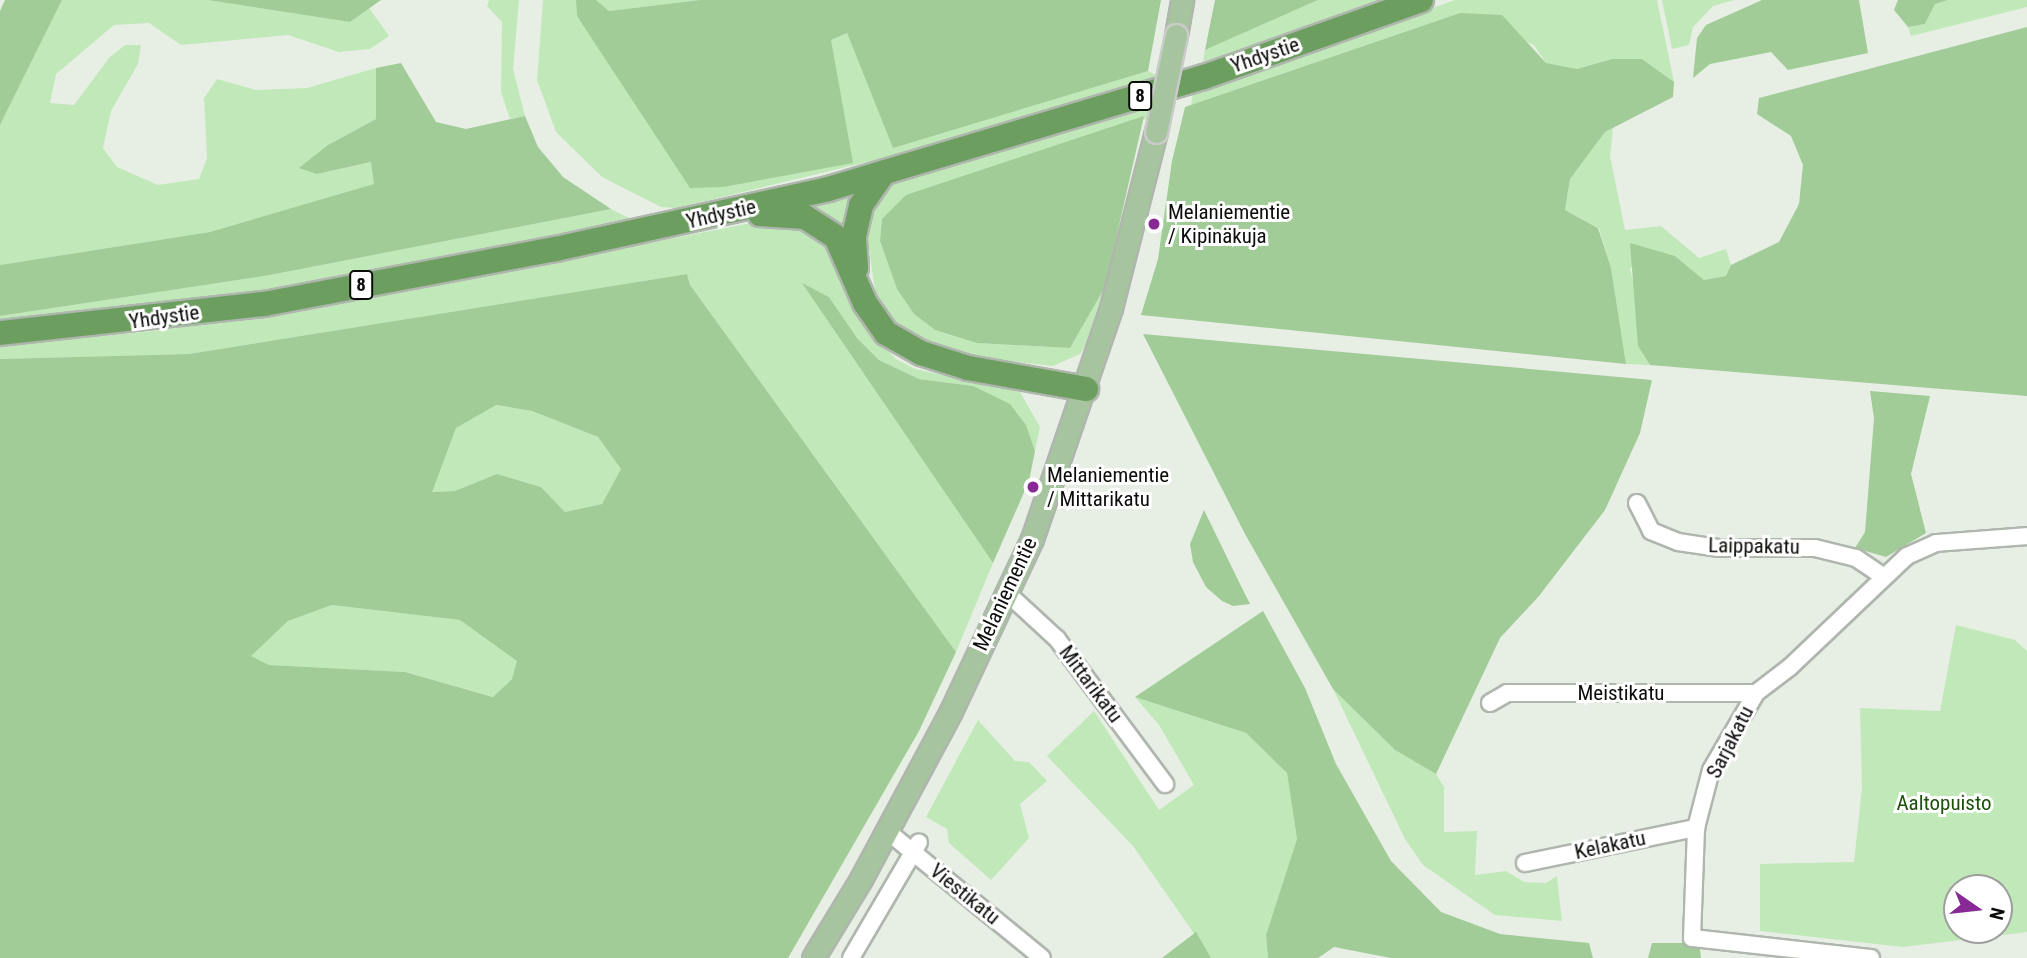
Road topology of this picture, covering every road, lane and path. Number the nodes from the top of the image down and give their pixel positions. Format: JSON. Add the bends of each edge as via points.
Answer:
{"nodes":[{"id":1,"x":1182,"y":0,"type":"edge"},
{"id":2,"x":1421,"y":0,"type":"edge"},
{"id":3,"x":1397,"y":5,"type":"edge"},
{"id":4,"x":884,"y":172,"type":"junction"},
{"id":5,"x":718,"y":215,"type":"junction"},
{"id":6,"x":857,"y":280,"type":"junction"},
{"id":7,"x":0,"y":333,"type":"edge"},
{"id":8,"x":1086,"y":389,"type":"junction"},
{"id":9,"x":1637,"y":503,"type":"dead end"},
{"id":10,"x":2027,"y":536,"type":"edge"},
{"id":11,"x":1883,"y":576,"type":"junction"},
{"id":12,"x":1006,"y":592,"type":"junction"},
{"id":13,"x":1756,"y":693,"type":"junction"},
{"id":14,"x":1490,"y":703,"type":"dead end"},
{"id":15,"x":1165,"y":784,"type":"dead end"},
{"id":16,"x":1696,"y":828,"type":"junction"},
{"id":17,"x":887,"y":831,"type":"junction"},
{"id":18,"x":916,"y":847,"type":"junction"},
{"id":19,"x":1525,"y":863,"type":"dead end"},
{"id":20,"x":813,"y":958,"type":"edge"},
{"id":21,"x":851,"y":958,"type":"edge"},
{"id":22,"x":1042,"y":958,"type":"edge"},
{"id":23,"x":1871,"y":958,"type":"edge"}],
"edges":[{"from":1,"to":8,"type":"main road","name":"Melaniementie","bridge":true,"via":[[1156,132]]},
{"from":2,"to":3,"type":"highway","name":"Yhdystie","number":"8"},
{"from":3,"to":4,"type":"highway","name":"Yhdystie","number":"8","via":[[1204,77]]},
{"from":4,"to":5,"type":"highway","name":"Yhdystie","number":"8"},
{"from":4,"to":6,"type":"highway","via":[[861,205],[854,236]]},
{"from":5,"to":6,"type":"highway","via":[[784,213],[805,217],[836,237]]},
{"from":5,"to":7,"type":"highway","name":"Yhdystie","number":"8","via":[[264,304]]},
{"from":6,"to":8,"type":"highway","via":[[864,303],[886,333],[921,353],[968,368]]},
{"from":8,"to":12,"type":"main road","name":"Melaniementie","via":[[1031,539]]},
{"from":9,"to":11,"type":"street","name":"Laippakatu","via":[[1651,531],[1678,542],[1713,548],[1821,549],[1856,558]]},
{"from":10,"to":11,"type":"street","name":"Sarjakatu","via":[[1936,543],[1907,556]]},
{"from":11,"to":13,"type":"street","name":"Sarjakatu","via":[[1790,667]]},
{"from":12,"to":15,"type":"street","name":"Mittarikatu","via":[[1057,639]]},
{"from":12,"to":17,"type":"main road","name":"Melaniementie"},
{"from":13,"to":14,"type":"street","name":"Meistikatu","via":[[1507,693]]},
{"from":13,"to":16,"type":"street","name":"Sarjakatu","via":[[1711,770]]},
{"from":16,"to":19,"type":"street","name":"Kelakatu"},
{"from":16,"to":23,"type":"street","name":"Sarjakatu","via":[[1692,938]]},
{"from":17,"to":18,"type":"street","name":"Viestikatu"},
{"from":17,"to":20,"type":"main road","name":"Melaniementie"},
{"from":18,"to":21,"type":"street"},
{"from":18,"to":22,"type":"street","name":"Viestikatu"}]}
